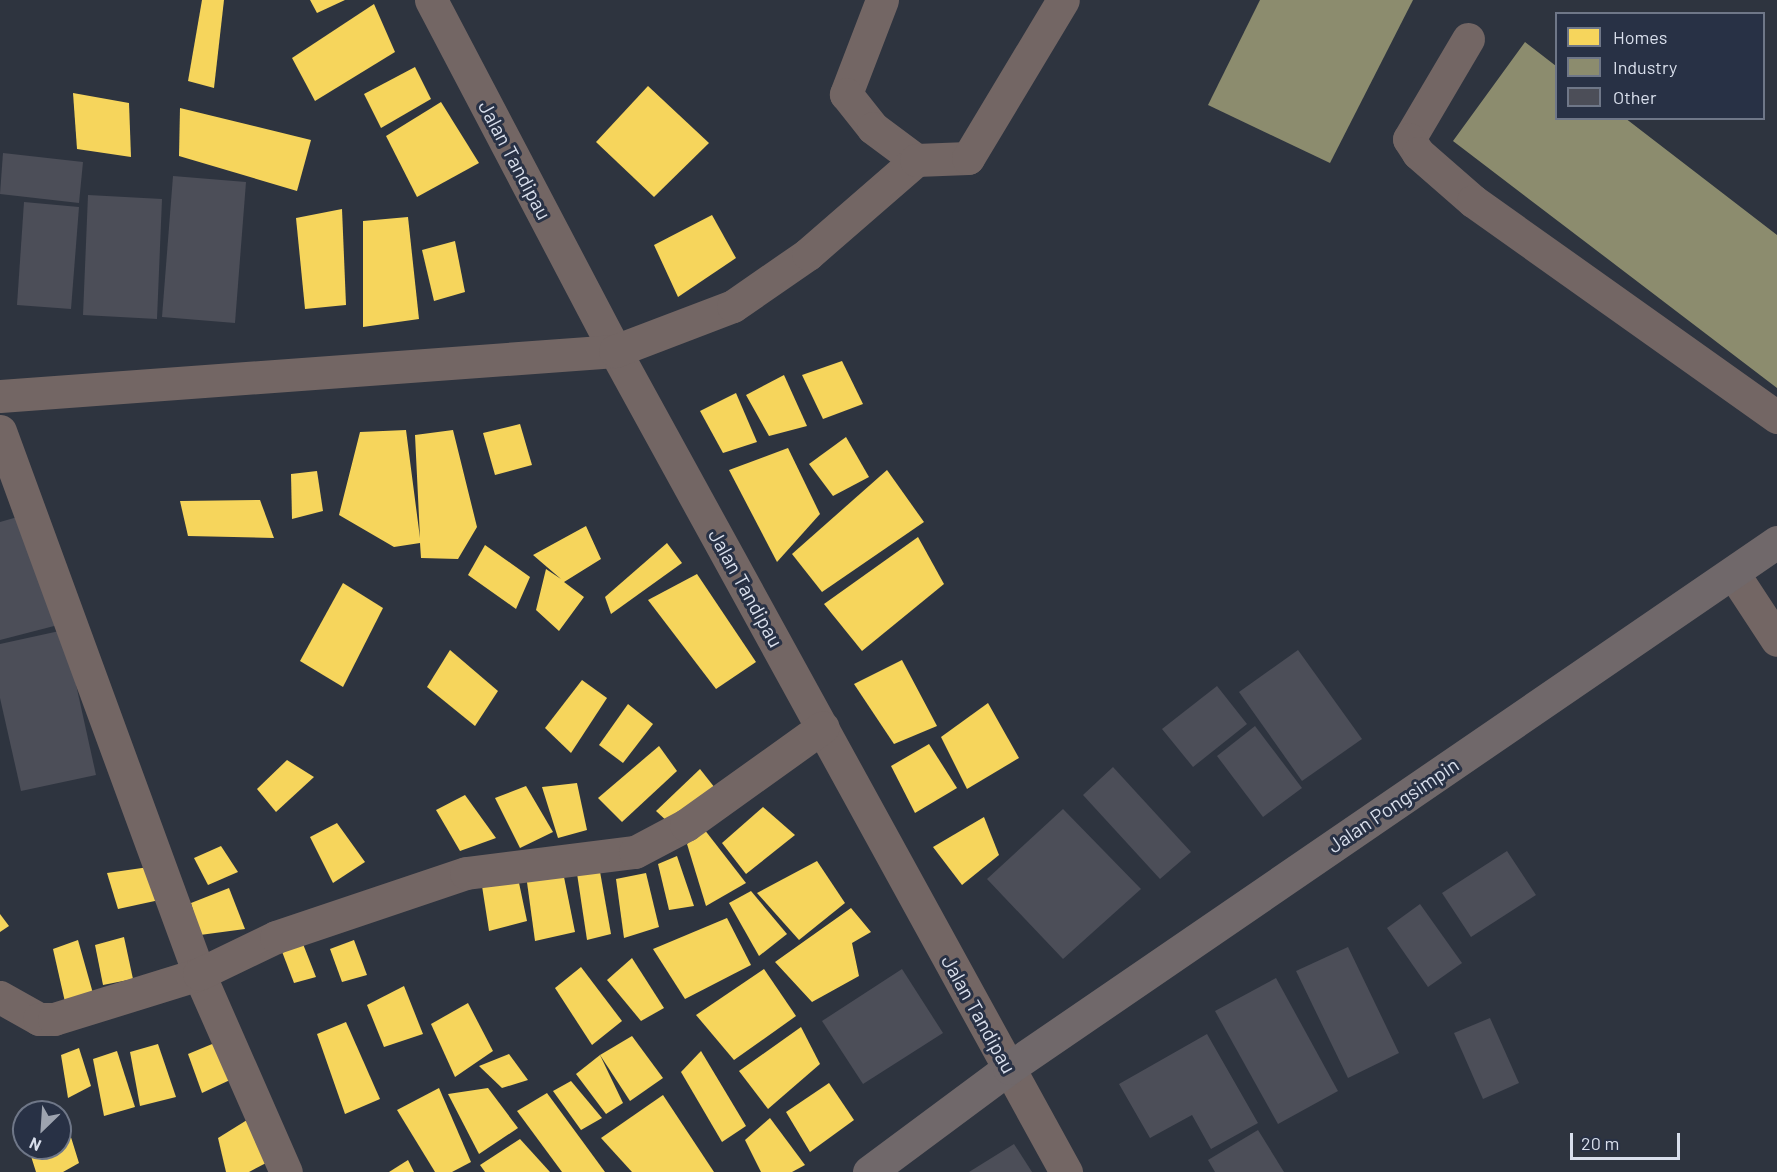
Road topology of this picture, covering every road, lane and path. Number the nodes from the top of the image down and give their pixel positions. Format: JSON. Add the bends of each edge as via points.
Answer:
{"nodes":[{"id":1,"x":431,"y":0,"type":"edge"},
{"id":2,"x":882,"y":0,"type":"edge"},
{"id":3,"x":1063,"y":0,"type":"edge"},
{"id":4,"x":1468,"y":39,"type":"dead end"},
{"id":5,"x":916,"y":160,"type":"junction"},
{"id":6,"x":615,"y":351,"type":"junction"},
{"id":7,"x":0,"y":396,"type":"edge"},
{"id":8,"x":1777,"y":417,"type":"edge"},
{"id":9,"x":0,"y":431,"type":"edge"},
{"id":10,"x":1777,"y":542,"type":"edge"},
{"id":11,"x":1733,"y":573,"type":"junction"},
{"id":12,"x":1777,"y":640,"type":"edge"},
{"id":13,"x":823,"y":727,"type":"junction"},
{"id":14,"x":199,"y":974,"type":"junction"},
{"id":15,"x":0,"y":997,"type":"edge"},
{"id":16,"x":1010,"y":1068,"type":"junction"},
{"id":17,"x":286,"y":1172,"type":"edge"},
{"id":18,"x":869,"y":1172,"type":"edge"},
{"id":19,"x":1066,"y":1172,"type":"edge"}],
"edges":[{"from":1,"to":6,"type":"street","name":"Jalan Tandipau"},
{"from":2,"to":5,"type":"street","via":[[846,94],[873,128]]},
{"from":3,"to":5,"type":"street","via":[[968,158]]},
{"from":4,"to":8,"type":"street","via":[[1409,139],[1418,153],[1473,201]]},
{"from":5,"to":6,"type":"street","via":[[808,254],[734,306]]},
{"from":6,"to":7,"type":"street"},
{"from":6,"to":13,"type":"street","name":"Jalan Tandipau"},
{"from":9,"to":14,"type":"street"},
{"from":10,"to":11,"type":"main road","name":"Jalan Pongsimpin"},
{"from":11,"to":12,"type":"street"},
{"from":11,"to":16,"type":"main road","name":"Jalan Pongsimpin"},
{"from":13,"to":14,"type":"street","via":[[686,825],[635,852],[466,873],[276,937]]},
{"from":13,"to":16,"type":"street","name":"Jalan Tandipau"},
{"from":14,"to":15,"type":"street","via":[[54,1019],[39,1019]]},
{"from":14,"to":17,"type":"street"},
{"from":16,"to":18,"type":"main road","name":"Jalan Pongsimpin"},
{"from":16,"to":19,"type":"street","name":"Jalan Tandipau"}]}
